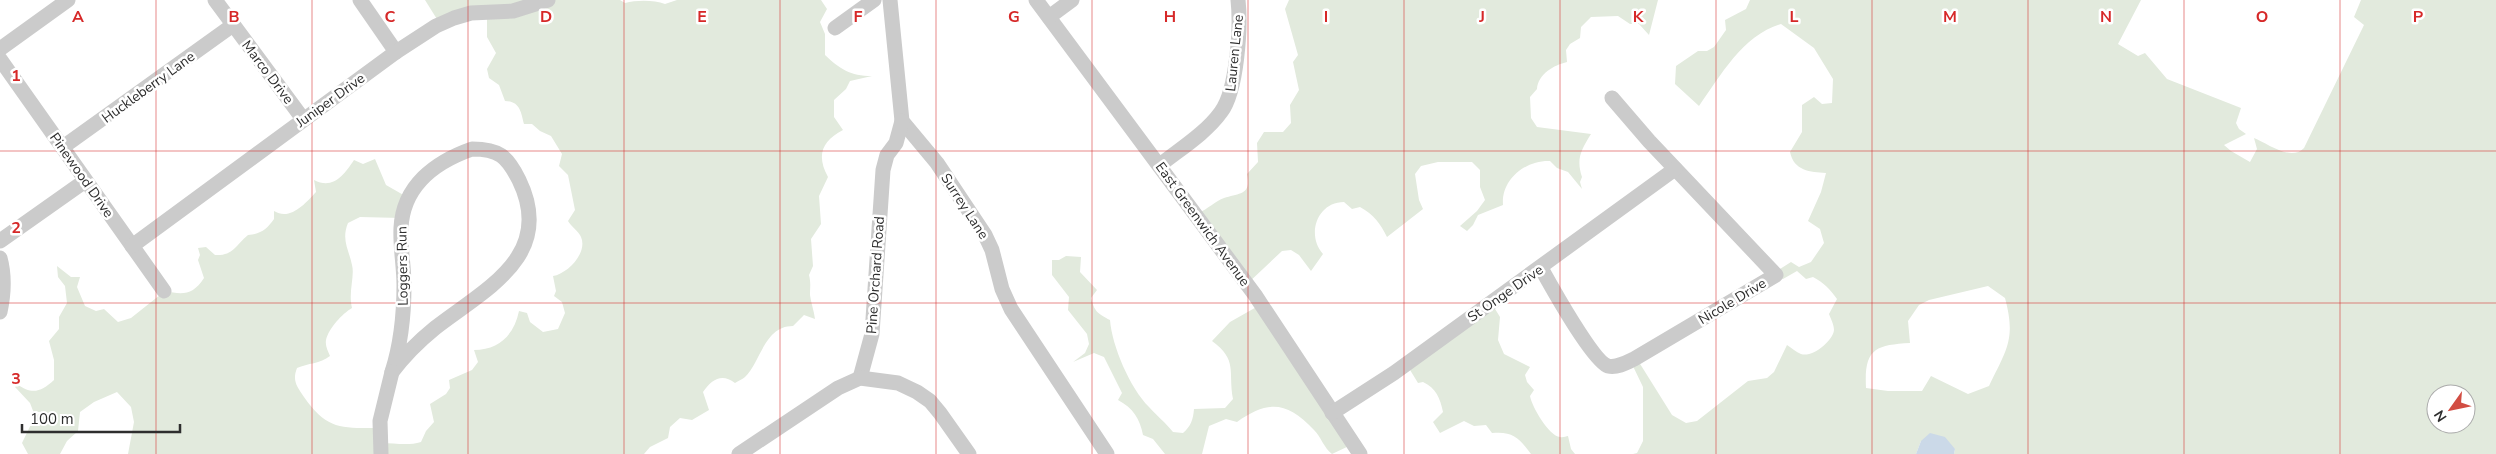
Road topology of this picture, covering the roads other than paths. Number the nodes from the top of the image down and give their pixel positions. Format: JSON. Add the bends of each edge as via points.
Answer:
{"nodes":[{"id":1,"x":68,"y":0,"type":"edge"},
{"id":2,"x":215,"y":0,"type":"edge"},
{"id":3,"x":360,"y":0,"type":"edge"},
{"id":4,"x":548,"y":0,"type":"edge"},
{"id":5,"x":874,"y":0,"type":"edge"},
{"id":6,"x":890,"y":0,"type":"edge"},
{"id":7,"x":1036,"y":0,"type":"edge"},
{"id":8,"x":1072,"y":0,"type":"edge"},
{"id":9,"x":1238,"y":0,"type":"edge"},
{"id":10,"x":1049,"y":16,"type":"junction"},
{"id":11,"x":233,"y":25,"type":"junction"},
{"id":12,"x":834,"y":28,"type":"dead end"},
{"id":13,"x":0,"y":49,"type":"edge"},
{"id":14,"x":396,"y":52,"type":"junction"},
{"id":15,"x":0,"y":59,"type":"edge"},
{"id":16,"x":1612,"y":98,"type":"dead end"},
{"id":17,"x":303,"y":119,"type":"junction"},
{"id":18,"x":902,"y":121,"type":"junction"},
{"id":19,"x":63,"y":148,"type":"junction"},
{"id":20,"x":1160,"y":165,"type":"junction"},
{"id":21,"x":1675,"y":169,"type":"junction"},
{"id":22,"x":86,"y":181,"type":"junction"},
{"id":23,"x":0,"y":241,"type":"edge"},
{"id":24,"x":132,"y":246,"type":"junction"},
{"id":25,"x":0,"y":258,"type":"edge"},
{"id":26,"x":1541,"y":268,"type":"junction"},
{"id":27,"x":164,"y":291,"type":"dead end"},
{"id":28,"x":0,"y":312,"type":"edge"},
{"id":29,"x":392,"y":372,"type":"junction"},
{"id":30,"x":860,"y":378,"type":"junction"},
{"id":31,"x":1332,"y":413,"type":"junction"},
{"id":32,"x":381,"y":454,"type":"edge"},
{"id":33,"x":739,"y":454,"type":"edge"},
{"id":34,"x":969,"y":454,"type":"edge"},
{"id":35,"x":1107,"y":454,"type":"edge"},
{"id":36,"x":1360,"y":454,"type":"edge"}],
"edges":[{"from":1,"to":13,"type":"street"},
{"from":2,"to":11,"type":"street","name":"Marco Drive"},
{"from":3,"to":14,"type":"street"},
{"from":4,"to":14,"type":"street","name":"Juniper Drive","via":[[514,11],[471,13],[454,18]]},
{"from":5,"to":12,"type":"street"},
{"from":6,"to":18,"type":"street"},
{"from":7,"to":10,"type":"street","name":"East Greenwich Avenue"},
{"from":8,"to":10,"type":"street"},
{"from":9,"to":20,"type":"street","name":"Lauren Lane","via":[[1239,23],[1228,102],[1212,123]]},
{"from":10,"to":20,"type":"street","name":"East Greenwich Avenue"},
{"from":11,"to":17,"type":"street","name":"Marco Drive"},
{"from":11,"to":19,"type":"street","name":"Huckleberry Lane"},
{"from":14,"to":17,"type":"street","name":"Juniper Drive"},
{"from":15,"to":19,"type":"street","name":"Pinewood Drive"},
{"from":16,"to":21,"type":"street","name":"Nicole Drive"},
{"from":17,"to":24,"type":"street","name":"Juniper Drive"},
{"from":18,"to":30,"type":"street","name":"Pine Orchard Road","via":[[883,170],[872,334]]},
{"from":18,"to":35,"type":"street","name":"Surrey Lane","via":[[937,163],[984,235],[1011,309]]},
{"from":19,"to":22,"type":"street","name":"Pinewood Drive"},
{"from":20,"to":31,"type":"street","name":"East Greenwich Avenue","via":[[1255,295]]},
{"from":21,"to":26,"type":"street","name":"St Onge Drive"},
{"from":21,"to":26,"type":"street","name":"Nicole Drive","via":[[1776,275],[1634,359],[1615,366],[1600,362],[1590,349]]},
{"from":22,"to":23,"type":"street"},
{"from":22,"to":24,"type":"street","name":"Pinewood Drive"},
{"from":24,"to":27,"type":"street","name":"Pinewood Drive"},
{"from":25,"to":28,"type":"street","via":[[4,271]]},
{"from":26,"to":31,"type":"street","name":"St Onge Drive"},
{"from":29,"to":29,"type":"street","name":"Loggers Run","via":[[433,329],[500,279],[518,259],[530,226],[529,209],[525,192],[511,164],[499,154],[488,149],[472,149],[453,156],[429,171],[405,201],[401,230],[403,310]]},
{"from":29,"to":32,"type":"street","name":"Loggers Run","via":[[380,421]]},
{"from":30,"to":33,"type":"street","via":[[838,388]]},
{"from":30,"to":34,"type":"street","via":[[898,383],[924,396]]},
{"from":31,"to":36,"type":"street","name":"East Greenwich Avenue"}]}
